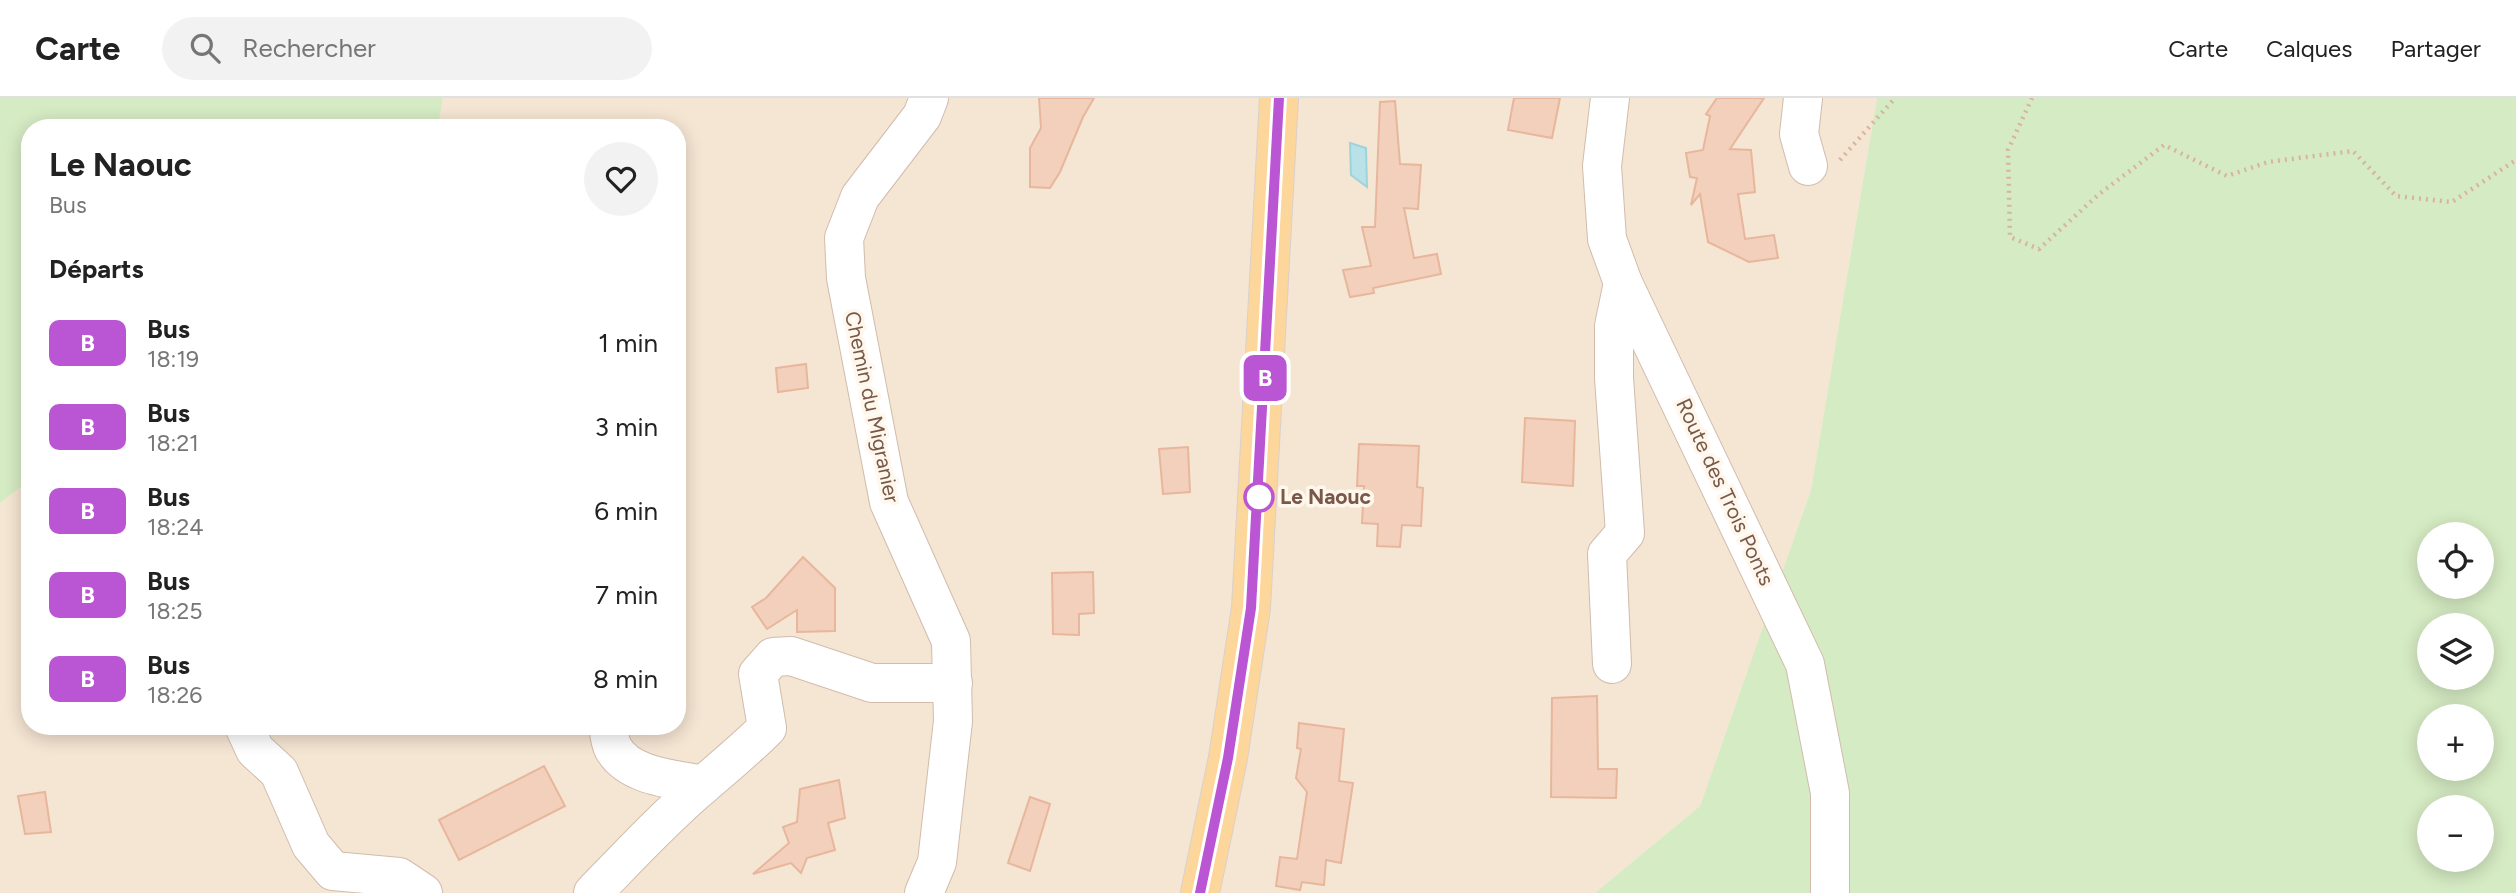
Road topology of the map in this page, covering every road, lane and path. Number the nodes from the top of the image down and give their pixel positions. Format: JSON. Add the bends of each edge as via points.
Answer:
{"nodes":[{"id":1,"x":929,"y":98,"type":"edge"},
{"id":2,"x":1279,"y":98,"type":"edge"},
{"id":3,"x":1610,"y":98,"type":"edge"},
{"id":4,"x":1803,"y":98,"type":"edge"},
{"id":5,"x":1895,"y":98,"type":"edge"},
{"id":6,"x":2032,"y":98,"type":"edge"},
{"id":7,"x":2516,"y":160,"type":"edge"},
{"id":8,"x":1808,"y":166,"type":"joint"},
{"id":9,"x":1623,"y":283,"type":"junction"},
{"id":10,"x":1612,"y":664,"type":"dead end"},
{"id":11,"x":953,"y":683,"type":"junction"},
{"id":12,"x":248,"y":735,"type":"edge"},
{"id":13,"x":610,"y":735,"type":"edge"},
{"id":14,"x":703,"y":785,"type":"junction"},
{"id":15,"x":424,"y":893,"type":"edge"},
{"id":16,"x":593,"y":893,"type":"edge"},
{"id":17,"x":924,"y":893,"type":"edge"},
{"id":18,"x":1200,"y":893,"type":"edge"},
{"id":19,"x":1830,"y":893,"type":"edge"}],
"edges":[{"from":1,"to":11,"type":"street","name":"Chemin du Migranier","via":[[922,116],[860,197],[844,238],[848,290],[889,502],[951,641]]},
{"from":2,"to":18,"type":"main road","via":[[1251,608],[1228,758]]},
{"from":3,"to":9,"type":"street","name":"Route des Trois Ponts","via":[[1602,166],[1606,227]]},
{"from":4,"to":8,"type":"street","via":[[1799,134]]},
{"from":5,"to":8,"type":"path","via":[[1841,160]]},
{"from":6,"to":7,"type":"path","via":[[2008,150],[2010,237],[2039,250],[2098,195],[2164,145],[2227,176],[2268,162],[2353,151],[2396,196],[2452,202]]},
{"from":9,"to":10,"type":"street","via":[[1614,326],[1614,378],[1625,533],[1607,554]]},
{"from":9,"to":19,"type":"street","name":"Route des Trois Ponts","via":[[1805,664],[1830,793]]},
{"from":11,"to":14,"type":"street","via":[[872,683],[792,656],[773,657],[758,674],[767,728]]},
{"from":11,"to":17,"type":"street","name":"Chemin du Migranier","via":[[937,862]]},
{"from":12,"to":15,"type":"street","via":[[255,750],[279,772],[311,845],[333,871],[399,877]]},
{"from":13,"to":14,"type":"street","via":[[613,748],[630,766]]},
{"from":14,"to":16,"type":"street"}]}
